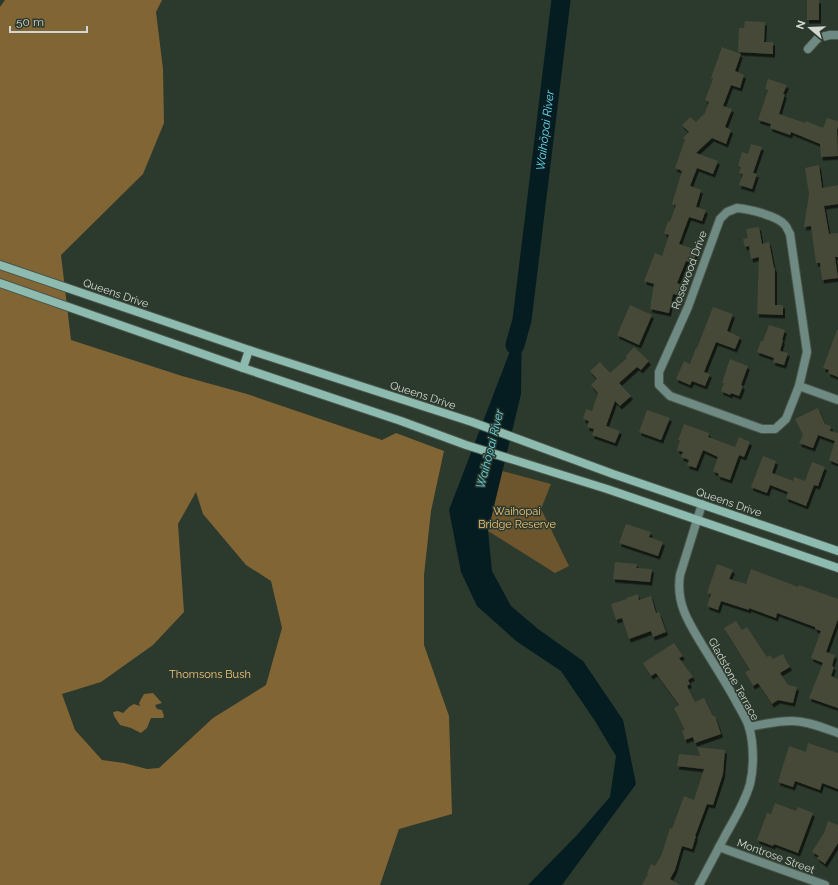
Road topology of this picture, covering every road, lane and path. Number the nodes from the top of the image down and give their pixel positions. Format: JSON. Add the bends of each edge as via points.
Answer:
{"nodes":[{"id":1,"x":838,"y":35,"type":"edge"},
{"id":2,"x":808,"y":49,"type":"dead end"},
{"id":3,"x":0,"y":265,"type":"edge"},
{"id":4,"x":0,"y":283,"type":"edge"},
{"id":5,"x":249,"y":350,"type":"junction"},
{"id":6,"x":243,"y":368,"type":"junction"},
{"id":7,"x":799,"y":386,"type":"junction"},
{"id":8,"x":838,"y":400,"type":"edge"},
{"id":9,"x":702,"y":504,"type":"junction"},
{"id":10,"x":697,"y":520,"type":"junction"},
{"id":11,"x":838,"y":551,"type":"edge"},
{"id":12,"x":838,"y":568,"type":"edge"},
{"id":13,"x":749,"y":727,"type":"junction"},
{"id":14,"x":838,"y":733,"type":"edge"},
{"id":15,"x":719,"y":847,"type":"junction"},
{"id":16,"x":699,"y":885,"type":"edge"},
{"id":17,"x":825,"y":885,"type":"edge"}],
"edges":[{"from":1,"to":2,"type":"street","via":[[818,38]]},
{"from":3,"to":5,"type":"main road","name":"Queens Drive"},
{"from":4,"to":6,"type":"main road"},
{"from":5,"to":6,"type":"main road"},
{"from":5,"to":9,"type":"main road","name":"Queens Drive","via":[[472,422]]},
{"from":6,"to":10,"type":"main road","via":[[466,445]]},
{"from":7,"to":7,"type":"street","name":"Rosewood Drive","via":[[786,419],[775,429],[762,429],[670,396],[659,385],[659,372],[688,307],[720,219],[727,212],[737,208],[778,219],[790,234],[807,352]]},
{"from":7,"to":8,"type":"street"},
{"from":9,"to":10,"type":"street","name":"Gladstone Terrace"},
{"from":9,"to":11,"type":"main road","name":"Queens Drive"},
{"from":10,"to":12,"type":"main road"},
{"from":10,"to":13,"type":"street","name":"Gladstone Terrace","via":[[680,575],[679,597],[690,625],[734,697]]},
{"from":13,"to":14,"type":"street","via":[[794,721]]},
{"from":13,"to":15,"type":"street","name":"Gladstone Terrace","via":[[752,745],[750,784]]},
{"from":15,"to":16,"type":"street","name":"Gladstone Terrace"},
{"from":15,"to":17,"type":"street","name":"Montrose Street"}]}
